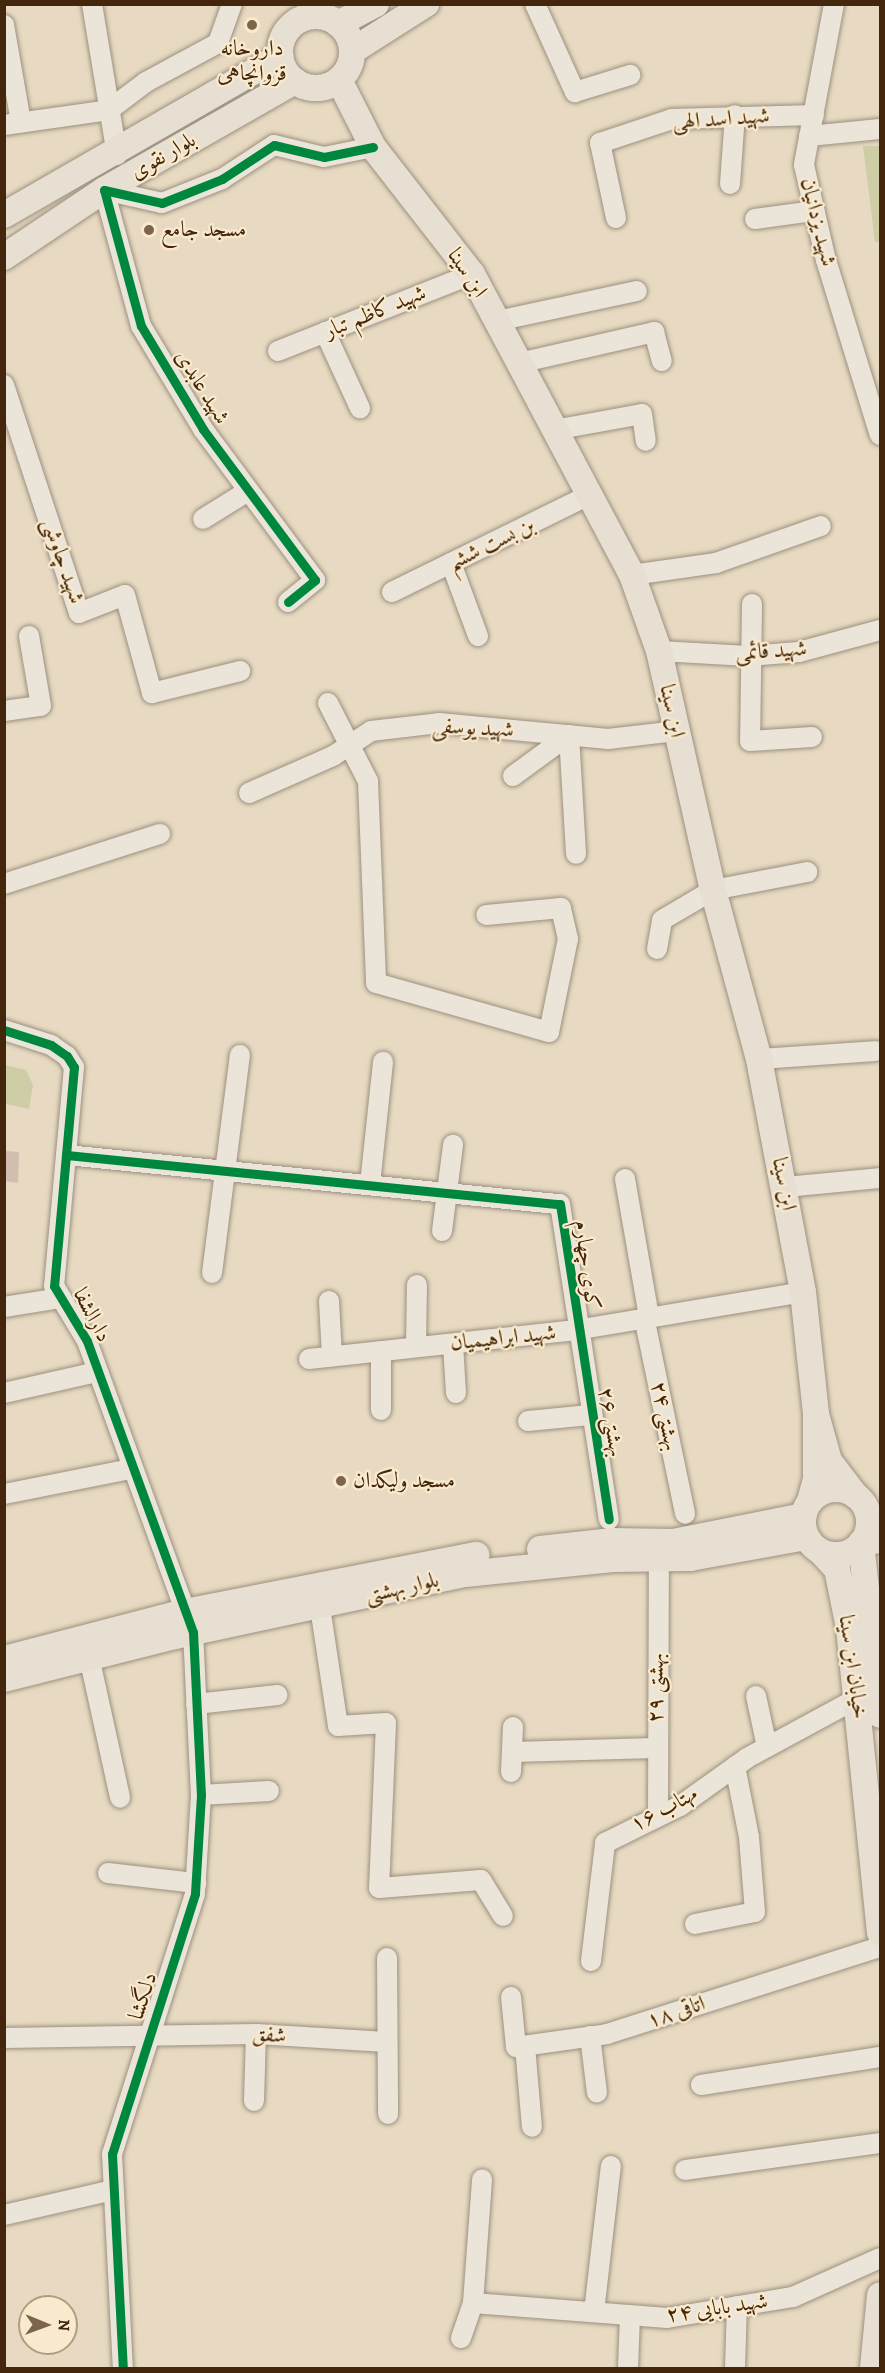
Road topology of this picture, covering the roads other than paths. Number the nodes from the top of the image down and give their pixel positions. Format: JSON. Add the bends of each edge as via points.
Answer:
{"nodes":[{"id":1,"x":92,"y":4,"type":"edge"},
{"id":2,"x":232,"y":4,"type":"edge"},
{"id":3,"x":376,"y":4,"type":"edge"},
{"id":4,"x":426,"y":4,"type":"edge"},
{"id":5,"x":535,"y":4,"type":"edge"},
{"id":6,"x":834,"y":4,"type":"edge"},
{"id":7,"x":294,"y":13,"type":"edge"},
{"id":8,"x":338,"y":24,"type":"junction"},
{"id":9,"x":4,"y":25,"type":"edge"},
{"id":10,"x":352,"y":51,"type":"junction"},
{"id":11,"x":280,"y":56,"type":"junction"},
{"id":12,"x":630,"y":75,"type":"dead end"},
{"id":13,"x":339,"y":80,"type":"junction"},
{"id":14,"x":295,"y":81,"type":"junction"},
{"id":15,"x":109,"y":110,"type":"junction"},
{"id":16,"x":735,"y":115,"type":"junction"},
{"id":17,"x":814,"y":115,"type":"junction"},
{"id":18,"x":13,"y":124,"type":"edge"},
{"id":19,"x":880,"y":129,"type":"edge"},
{"id":20,"x":809,"y":136,"type":"junction"},
{"id":21,"x":373,"y":147,"type":"junction"},
{"id":22,"x":117,"y":154,"type":"junction"},
{"id":23,"x":730,"y":184,"type":"dead end"},
{"id":24,"x":104,"y":190,"type":"junction"},
{"id":25,"x":814,"y":211,"type":"junction"},
{"id":26,"x":4,"y":215,"type":"edge"},
{"id":27,"x":616,"y":218,"type":"dead end"},
{"id":28,"x":755,"y":219,"type":"dead end"},
{"id":29,"x":4,"y":257,"type":"edge"},
{"id":30,"x":472,"y":274,"type":"junction"},
{"id":31,"x":636,"y":291,"type":"dead end"},
{"id":32,"x":497,"y":321,"type":"junction"},
{"id":33,"x":325,"y":332,"type":"junction"},
{"id":34,"x":278,"y":351,"type":"dead end"},
{"id":35,"x":662,"y":361,"type":"dead end"},
{"id":36,"x":519,"y":363,"type":"junction"},
{"id":37,"x":4,"y":385,"type":"edge"},
{"id":38,"x":360,"y":408,"type":"dead end"},
{"id":39,"x":10,"y":423,"type":"edge"},
{"id":40,"x":554,"y":430,"type":"junction"},
{"id":41,"x":880,"y":435,"type":"edge"},
{"id":42,"x":646,"y":441,"type":"dead end"},
{"id":43,"x":248,"y":491,"type":"junction"},
{"id":44,"x":589,"y":495,"type":"junction"},
{"id":45,"x":203,"y":519,"type":"dead end"},
{"id":46,"x":821,"y":526,"type":"dead end"},
{"id":47,"x":451,"y":563,"type":"junction"},
{"id":48,"x":632,"y":574,"type":"junction"},
{"id":49,"x":392,"y":592,"type":"dead end"},
{"id":50,"x":288,"y":602,"type":"dead end"},
{"id":51,"x":752,"y":604,"type":"dead end"},
{"id":52,"x":880,"y":630,"type":"edge"},
{"id":53,"x":29,"y":636,"type":"dead end"},
{"id":54,"x":478,"y":636,"type":"dead end"},
{"id":55,"x":659,"y":651,"type":"junction"},
{"id":56,"x":747,"y":656,"type":"junction"},
{"id":57,"x":240,"y":671,"type":"dead end"},
{"id":58,"x":328,"y":703,"type":"dead end"},
{"id":59,"x":4,"y":711,"type":"edge"},
{"id":60,"x":676,"y":731,"type":"junction"},
{"id":61,"x":569,"y":735,"type":"junction"},
{"id":62,"x":812,"y":737,"type":"dead end"},
{"id":63,"x":350,"y":745,"type":"junction"},
{"id":64,"x":513,"y":776,"type":"dead end"},
{"id":65,"x":249,"y":793,"type":"dead end"},
{"id":66,"x":160,"y":834,"type":"dead end"},
{"id":67,"x":576,"y":854,"type":"dead end"},
{"id":68,"x":807,"y":872,"type":"dead end"},
{"id":69,"x":4,"y":884,"type":"edge"},
{"id":70,"x":713,"y":890,"type":"junction"},
{"id":71,"x":486,"y":915,"type":"dead end"},
{"id":72,"x":657,"y":949,"type":"dead end"},
{"id":73,"x":4,"y":1030,"type":"edge"},
{"id":74,"x":876,"y":1051,"type":"dead end"},
{"id":75,"x":240,"y":1055,"type":"dead end"},
{"id":76,"x":759,"y":1059,"type":"junction"},
{"id":77,"x":383,"y":1062,"type":"dead end"},
{"id":78,"x":453,"y":1145,"type":"dead end"},
{"id":79,"x":66,"y":1155,"type":"junction"},
{"id":80,"x":228,"y":1169,"type":"junction"},
{"id":81,"x":880,"y":1178,"type":"edge"},
{"id":82,"x":625,"y":1179,"type":"dead end"},
{"id":83,"x":370,"y":1184,"type":"junction"},
{"id":84,"x":785,"y":1188,"type":"junction"},
{"id":85,"x":448,"y":1192,"type":"junction"},
{"id":86,"x":442,"y":1231,"type":"dead end"},
{"id":87,"x":212,"y":1273,"type":"dead end"},
{"id":88,"x":417,"y":1285,"type":"dead end"},
{"id":89,"x":803,"y":1292,"type":"junction"},
{"id":90,"x":61,"y":1298,"type":"junction"},
{"id":91,"x":329,"y":1301,"type":"dead end"},
{"id":92,"x":4,"y":1307,"type":"edge"},
{"id":93,"x":646,"y":1317,"type":"junction"},
{"id":94,"x":576,"y":1330,"type":"junction"},
{"id":95,"x":453,"y":1344,"type":"junction"},
{"id":96,"x":416,"y":1347,"type":"junction"},
{"id":97,"x":381,"y":1351,"type":"junction"},
{"id":98,"x":333,"y":1356,"type":"junction"},
{"id":99,"x":309,"y":1359,"type":"dead end"},
{"id":100,"x":98,"y":1372,"type":"junction"},
{"id":101,"x":4,"y":1393,"type":"edge"},
{"id":102,"x":456,"y":1393,"type":"dead end"},
{"id":103,"x":381,"y":1410,"type":"dead end"},
{"id":104,"x":816,"y":1414,"type":"junction"},
{"id":105,"x":590,"y":1416,"type":"junction"},
{"id":106,"x":528,"y":1421,"type":"dead end"},
{"id":107,"x":130,"y":1469,"type":"junction"},
{"id":108,"x":4,"y":1494,"type":"edge"},
{"id":109,"x":867,"y":1503,"type":"edge"},
{"id":110,"x":685,"y":1514,"type":"dead end"},
{"id":111,"x":609,"y":1520,"type":"dead end"},
{"id":112,"x":810,"y":1526,"type":"junction"},
{"id":113,"x":871,"y":1541,"type":"edge"},
{"id":114,"x":659,"y":1560,"type":"junction"},
{"id":115,"x":451,"y":1568,"type":"junction"},
{"id":116,"x":320,"y":1607,"type":"junction"},
{"id":117,"x":189,"y":1622,"type":"junction"},
{"id":118,"x":858,"y":1626,"type":"junction"},
{"id":119,"x":4,"y":1659,"type":"edge"},
{"id":120,"x":90,"y":1661,"type":"junction"},
{"id":121,"x":4,"y":1679,"type":"edge"},
{"id":122,"x":872,"y":1689,"type":"edge"},
{"id":123,"x":278,"y":1695,"type":"dead end"},
{"id":124,"x":756,"y":1696,"type":"dead end"},
{"id":125,"x":196,"y":1704,"type":"junction"},
{"id":126,"x":880,"y":1714,"type":"edge"},
{"id":127,"x":513,"y":1727,"type":"dead end"},
{"id":128,"x":767,"y":1747,"type":"junction"},
{"id":129,"x":655,"y":1748,"type":"junction"},
{"id":130,"x":735,"y":1767,"type":"junction"},
{"id":131,"x":269,"y":1791,"type":"dead end"},
{"id":132,"x":201,"y":1795,"type":"junction"},
{"id":133,"x":120,"y":1798,"type":"dead end"},
{"id":134,"x":658,"y":1815,"type":"junction"},
{"id":135,"x":108,"y":1873,"type":"dead end"},
{"id":136,"x":196,"y":1883,"type":"junction"},
{"id":137,"x":503,"y":1916,"type":"dead end"},
{"id":138,"x":695,"y":1924,"type":"dead end"},
{"id":139,"x":880,"y":1932,"type":"edge"},
{"id":140,"x":880,"y":1947,"type":"edge"},
{"id":141,"x":387,"y":1958,"type":"dead end"},
{"id":142,"x":591,"y":1961,"type":"dead end"},
{"id":143,"x":511,"y":1998,"type":"dead end"},
{"id":144,"x":256,"y":2034,"type":"junction"},
{"id":145,"x":151,"y":2035,"type":"junction"},
{"id":146,"x":590,"y":2037,"type":"junction"},
{"id":147,"x":4,"y":2038,"type":"edge"},
{"id":148,"x":386,"y":2042,"type":"junction"},
{"id":149,"x":525,"y":2046,"type":"junction"},
{"id":150,"x":880,"y":2057,"type":"edge"},
{"id":151,"x":701,"y":2085,"type":"dead end"},
{"id":152,"x":597,"y":2093,"type":"dead end"},
{"id":153,"x":254,"y":2101,"type":"dead end"},
{"id":154,"x":388,"y":2114,"type":"dead end"},
{"id":155,"x":532,"y":2127,"type":"dead end"},
{"id":156,"x":880,"y":2143,"type":"edge"},
{"id":157,"x":612,"y":2166,"type":"dead end"},
{"id":158,"x":685,"y":2170,"type":"dead end"},
{"id":159,"x":482,"y":2179,"type":"dead end"},
{"id":160,"x":113,"y":2190,"type":"junction"},
{"id":161,"x":4,"y":2215,"type":"edge"},
{"id":162,"x":880,"y":2258,"type":"edge"},
{"id":163,"x":880,"y":2295,"type":"edge"},
{"id":164,"x":472,"y":2303,"type":"junction"},
{"id":165,"x":737,"y":2306,"type":"junction"},
{"id":166,"x":594,"y":2312,"type":"junction"},
{"id":167,"x":630,"y":2315,"type":"junction"},
{"id":168,"x":879,"y":2330,"type":"edge"},
{"id":169,"x":461,"y":2338,"type":"dead end"},
{"id":170,"x":123,"y":2368,"type":"edge"},
{"id":171,"x":628,"y":2368,"type":"edge"},
{"id":172,"x":735,"y":2368,"type":"edge"},
{"id":173,"x":873,"y":2368,"type":"edge"}],
"edges":[{"from":1,"to":15,"type":"street"},
{"from":2,"to":15,"type":"street","via":[[218,43],[146,82]]},
{"from":3,"to":8,"type":"main road"},
{"from":4,"to":10,"type":"main road"},
{"from":5,"to":12,"type":"street","via":[[575,92]]},
{"from":6,"to":17,"type":"street","name":"شهید یزدانیان"},
{"from":7,"to":8,"type":"main road"},
{"from":7,"to":11,"type":"main road"},
{"from":8,"to":10,"type":"main road"},
{"from":9,"to":18,"type":"street"},
{"from":10,"to":13,"type":"main road","via":[[349,67]]},
{"from":11,"to":14,"type":"main road"},
{"from":11,"to":22,"type":"main road","name":"بلوار نقوی"},
{"from":13,"to":14,"type":"main road","via":[[309,88]]},
{"from":13,"to":21,"type":"main road","name":"ابن سینا"},
{"from":14,"to":24,"type":"main road","name":"بلوار نقوی"},
{"from":15,"to":18,"type":"street"},
{"from":15,"to":22,"type":"street"},
{"from":16,"to":17,"type":"street","name":"شهید اسد الهی"},
{"from":16,"to":23,"type":"street"},
{"from":16,"to":27,"type":"street","name":"شهید اسد الهی","via":[[672,119],[600,143]]},
{"from":17,"to":20,"type":"street","name":"شهید یزدانیان"},
{"from":19,"to":20,"type":"street"},
{"from":20,"to":25,"type":"street","name":"شهید یزدانیان","via":[[804,165]]},
{"from":21,"to":24,"type":"street","via":[[324,157],[274,145],[222,179],[162,203]]},
{"from":21,"to":30,"type":"main road","name":"ابن سینا"},
{"from":22,"to":26,"type":"main road","name":"بلوار نقوی"},
{"from":24,"to":29,"type":"main road","name":"بلوار نقوی"},
{"from":24,"to":43,"type":"street","name":"شهید عابدی","via":[[141,326]]},
{"from":25,"to":28,"type":"street"},
{"from":25,"to":41,"type":"street","name":"شهید یزدانیان"},
{"from":30,"to":32,"type":"main road","name":"ابن سینا"},
{"from":30,"to":33,"type":"street","name":"شهید کاظم تبار"},
{"from":31,"to":32,"type":"street"},
{"from":32,"to":36,"type":"main road","name":"ابن سینا"},
{"from":33,"to":34,"type":"street","name":"شهید کاظم تبار"},
{"from":33,"to":38,"type":"street"},
{"from":35,"to":36,"type":"street","via":[[654,332]]},
{"from":36,"to":40,"type":"main road","name":"ابن سینا"},
{"from":37,"to":39,"type":"street","name":"شهید چاوشی"},
{"from":39,"to":57,"type":"street","name":"شهید چاوشی","via":[[79,613],[125,595],[152,693]]},
{"from":40,"to":42,"type":"street","via":[[642,414]]},
{"from":40,"to":44,"type":"main road","name":"ابن سینا"},
{"from":43,"to":45,"type":"street"},
{"from":43,"to":50,"type":"street","name":"شهید عابدی","via":[[315,580]]},
{"from":44,"to":47,"type":"street","name":"بن بست ششم"},
{"from":44,"to":48,"type":"main road","name":"ابن سینا"},
{"from":46,"to":48,"type":"street","via":[[716,562]]},
{"from":47,"to":49,"type":"street","name":"بن بست ششم"},
{"from":47,"to":54,"type":"street"},
{"from":48,"to":55,"type":"main road","name":"ابن سینا"},
{"from":51,"to":56,"type":"street"},
{"from":52,"to":56,"type":"street","name":"شهید قائمی","via":[[800,652]]},
{"from":53,"to":59,"type":"street","via":[[41,706]]},
{"from":55,"to":56,"type":"street","name":"شهید قائمی"},
{"from":55,"to":60,"type":"main road","name":"ابن سینا"},
{"from":56,"to":62,"type":"street","via":[[750,741]]},
{"from":58,"to":63,"type":"street"},
{"from":60,"to":61,"type":"street","name":"شهید یوسفی","via":[[608,739]]},
{"from":60,"to":70,"type":"main road","name":"ابن سینا"},
{"from":61,"to":63,"type":"street","name":"شهید یوسفی","via":[[439,723],[371,731]]},
{"from":61,"to":64,"type":"street"},
{"from":61,"to":67,"type":"street"},
{"from":63,"to":65,"type":"street","name":"شهید یوسفی"},
{"from":63,"to":71,"type":"street","via":[[368,781],[376,983],[549,1032],[568,939],[561,908]]},
{"from":66,"to":69,"type":"street"},
{"from":68,"to":70,"type":"street"},
{"from":70,"to":72,"type":"street","via":[[662,920]]},
{"from":70,"to":76,"type":"main road","name":"ابن سینا"},
{"from":73,"to":79,"type":"street","name":"دارالشفا","via":[[51,1045],[74,1067]]},
{"from":74,"to":76,"type":"street"},
{"from":75,"to":80,"type":"street"},
{"from":76,"to":84,"type":"main road","name":"ابن سینا"},
{"from":77,"to":83,"type":"street"},
{"from":78,"to":85,"type":"street"},
{"from":79,"to":80,"type":"street"},
{"from":79,"to":90,"type":"street","name":"دارالشفا","via":[[54,1286]]},
{"from":80,"to":83,"type":"street"},
{"from":80,"to":87,"type":"street"},
{"from":81,"to":84,"type":"street"},
{"from":82,"to":93,"type":"street","name":"بهشتی ۲۴"},
{"from":83,"to":85,"type":"street"},
{"from":84,"to":89,"type":"main road","name":"ابن سینا"},
{"from":85,"to":86,"type":"street"},
{"from":85,"to":94,"type":"street","name":"کوی چهارم","via":[[560,1204]]},
{"from":88,"to":96,"type":"street"},
{"from":89,"to":93,"type":"street","name":"شهید ابراهیمیان"},
{"from":89,"to":104,"type":"main road","name":"ابن سینا"},
{"from":90,"to":92,"type":"street"},
{"from":90,"to":100,"type":"street","name":"دارالشفا","via":[[87,1341]]},
{"from":91,"to":98,"type":"street"},
{"from":93,"to":94,"type":"street","name":"شهید ابراهیمیان"},
{"from":93,"to":110,"type":"street","name":"بهشتی ۲۴"},
{"from":94,"to":95,"type":"street","name":"شهید ابراهیمیان"},
{"from":94,"to":105,"type":"street","name":"بهشتی ۲۶"},
{"from":95,"to":96,"type":"street","name":"شهید ابراهیمیان"},
{"from":95,"to":102,"type":"street"},
{"from":96,"to":97,"type":"street","name":"شهید ابراهیمیان"},
{"from":97,"to":98,"type":"street","name":"شهید ابراهیمیان"},
{"from":97,"to":103,"type":"street"},
{"from":98,"to":99,"type":"street","name":"شهید ابراهیمیان"},
{"from":100,"to":101,"type":"street"},
{"from":100,"to":107,"type":"street","name":"دارالشفا"},
{"from":104,"to":109,"type":"main road","via":[[829,1461]]},
{"from":104,"to":112,"type":"main road","via":[[816,1478]]},
{"from":105,"to":106,"type":"street"},
{"from":105,"to":111,"type":"street","name":"بهشتی ۲۶"},
{"from":107,"to":108,"type":"street"},
{"from":107,"to":117,"type":"street","name":"دارالشفا"},
{"from":109,"to":112,"type":"main road","via":[[827,1490]]},
{"from":109,"to":113,"type":"main road","name":"خیابان ابن سینا"},
{"from":112,"to":113,"type":"main road","via":[[838,1555]]},
{"from":112,"to":114,"type":"main road","name":"بلوار بهشتی"},
{"from":112,"to":115,"type":"main road","name":"بلوار بهشتی","via":[[673,1542],[611,1541]]},
{"from":112,"to":118,"type":"main road","name":"خیابان ابن سینا","via":[[837,1569]]},
{"from":113,"to":118,"type":"main road","name":"خیابان ابن سینا"},
{"from":114,"to":115,"type":"main road","name":"بلوار بهشتی"},
{"from":114,"to":129,"type":"street","name":"بهشتی ۲۹"},
{"from":115,"to":116,"type":"main road","name":"بلوار بهشتی"},
{"from":115,"to":117,"type":"main road","name":"بلوار بهشتی"},
{"from":116,"to":117,"type":"main road","name":"بلوار بهشتی"},
{"from":116,"to":137,"type":"street","via":[[338,1726],[386,1723],[379,1888],[481,1880]]},
{"from":117,"to":119,"type":"main road","name":"بلوار بهشتی"},
{"from":117,"to":120,"type":"main road","name":"بلوار بهشتی"},
{"from":117,"to":125,"type":"street","name":"دلگشا"},
{"from":118,"to":122,"type":"main road","name":"خیابان ابن سینا"},
{"from":120,"to":121,"type":"main road","name":"بلوار بهشتی"},
{"from":120,"to":133,"type":"street"},
{"from":122,"to":126,"type":"main road","name":"خیابان ابن سینا"},
{"from":122,"to":128,"type":"street","name":"مهتاب ۱۶"},
{"from":122,"to":139,"type":"main road","name":"خیابان ابن سینا"},
{"from":123,"to":125,"type":"street"},
{"from":124,"to":128,"type":"street"},
{"from":125,"to":132,"type":"street","name":"دلگشا"},
{"from":127,"to":129,"type":"street","via":[[512,1762]]},
{"from":128,"to":130,"type":"street","name":"مهتاب ۱۶"},
{"from":129,"to":134,"type":"street","name":"بهشتی ۲۹"},
{"from":130,"to":134,"type":"street","name":"مهتاب ۱۶"},
{"from":130,"to":138,"type":"street","via":[[749,1837],[755,1912]]},
{"from":131,"to":132,"type":"street"},
{"from":132,"to":136,"type":"street","name":"دلگشا"},
{"from":134,"to":142,"type":"street","name":"مهتاب ۱۶","via":[[605,1844]]},
{"from":135,"to":136,"type":"street"},
{"from":136,"to":145,"type":"street","name":"دلگشا"},
{"from":140,"to":146,"type":"street","name":"اتاقی ۱۸"},
{"from":141,"to":148,"type":"street"},
{"from":143,"to":149,"type":"street","via":[[516,2047]]},
{"from":144,"to":145,"type":"street","name":"شفق"},
{"from":144,"to":148,"type":"street","name":"شفق"},
{"from":144,"to":153,"type":"street"},
{"from":145,"to":147,"type":"street","name":"شفق"},
{"from":145,"to":160,"type":"street","name":"دلگشا","via":[[128,2094],[112,2154]]},
{"from":146,"to":149,"type":"street","name":"اتاقی ۱۸"},
{"from":146,"to":152,"type":"street"},
{"from":148,"to":154,"type":"street"},
{"from":149,"to":155,"type":"street"},
{"from":150,"to":151,"type":"street"},
{"from":156,"to":158,"type":"street"},
{"from":157,"to":166,"type":"street"},
{"from":159,"to":164,"type":"street"},
{"from":160,"to":161,"type":"street"},
{"from":160,"to":170,"type":"street","name":"دلگشا"},
{"from":162,"to":165,"type":"street","name":"شهید بابایی ۲۴","via":[[793,2297]]},
{"from":163,"to":168,"type":"main road"},
{"from":164,"to":166,"type":"street","name":"شهید بابایی ۲۴"},
{"from":164,"to":169,"type":"street"},
{"from":165,"to":167,"type":"street","name":"شهید بابایی ۲۴","via":[[667,2318]]},
{"from":165,"to":172,"type":"street"},
{"from":166,"to":167,"type":"street","name":"شهید بابایی ۲۴"},
{"from":167,"to":171,"type":"street"},
{"from":168,"to":173,"type":"main road"}]}
